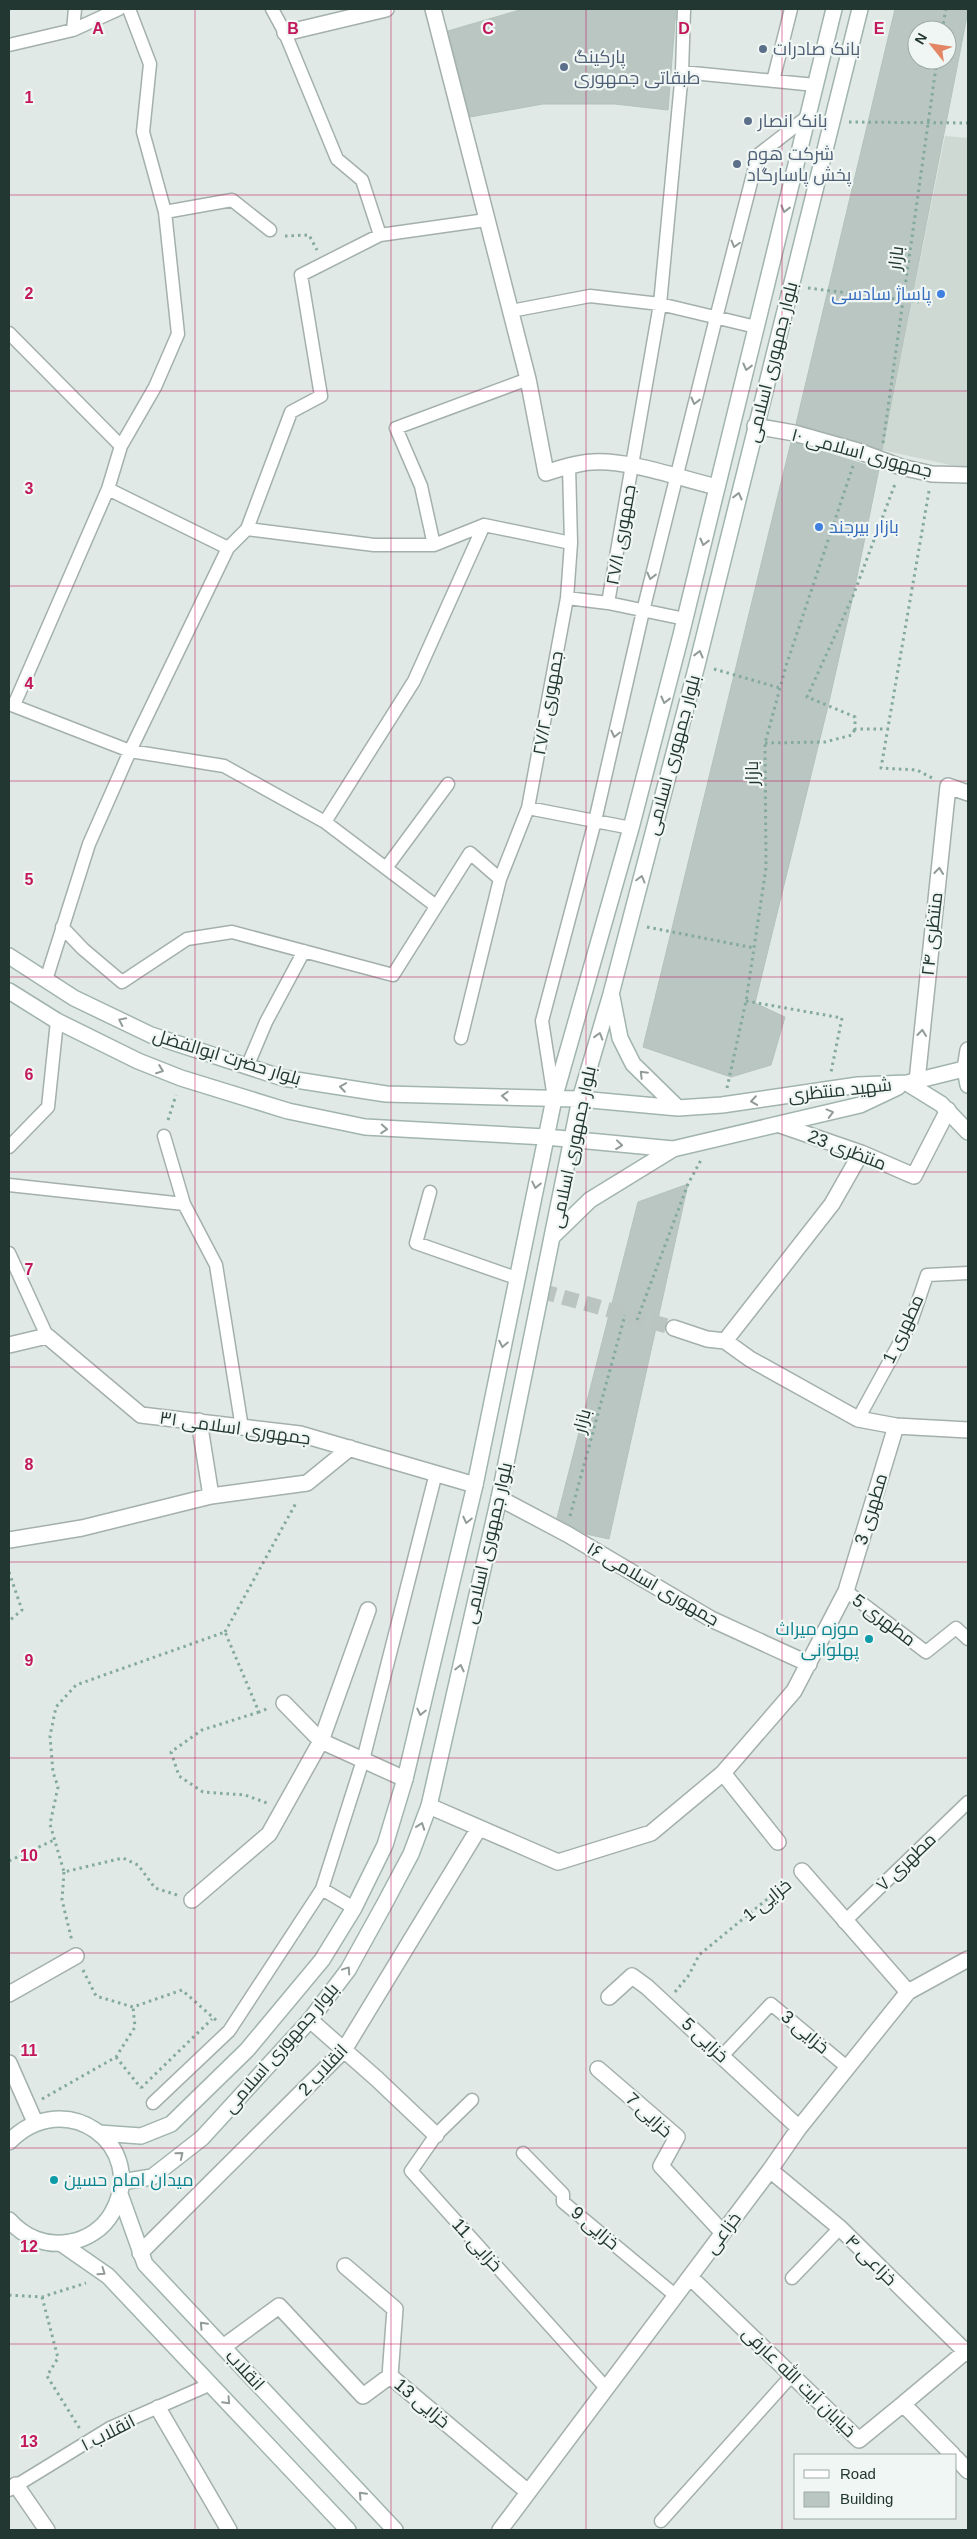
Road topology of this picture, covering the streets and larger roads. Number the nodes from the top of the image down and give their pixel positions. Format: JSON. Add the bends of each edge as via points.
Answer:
{"nodes":[{"id":1,"x":386,"y":9,"type":"edge"},
{"id":2,"x":433,"y":9,"type":"edge"},
{"id":3,"x":834,"y":9,"type":"edge"},
{"id":4,"x":860,"y":9,"type":"edge"},
{"id":5,"x":285,"y":33,"type":"road end"},
{"id":6,"x":756,"y":426,"type":"junction"},
{"id":7,"x":968,"y":475,"type":"edge"},
{"id":8,"x":717,"y":488,"type":"junction"},
{"id":9,"x":968,"y":793,"type":"edge"},
{"id":10,"x":9,"y":956,"type":"edge"},
{"id":11,"x":9,"y":991,"type":"edge"},
{"id":12,"x":611,"y":994,"type":"junction"},
{"id":13,"x":968,"y":1050,"type":"edge"},
{"id":14,"x":966,"y":1069,"type":"edge"},
{"id":15,"x":912,"y":1082,"type":"junction"},
{"id":16,"x":968,"y":1085,"type":"edge"},
{"id":17,"x":554,"y":1098,"type":"junction"},
{"id":18,"x":580,"y":1099,"type":"junction"},
{"id":19,"x":678,"y":1108,"type":"junction"},
{"id":20,"x":948,"y":1110,"type":"junction"},
{"id":21,"x":780,"y":1125,"type":"junction"},
{"id":22,"x":968,"y":1132,"type":"edge"},
{"id":23,"x":546,"y":1137,"type":"junction"},
{"id":24,"x":570,"y":1140,"type":"junction"},
{"id":25,"x":673,"y":1149,"type":"junction"},
{"id":26,"x":861,"y":1154,"type":"junction"},
{"id":27,"x":554,"y":1235,"type":"junction"},
{"id":28,"x":674,"y":1328,"type":"tunnel mouth"},
{"id":29,"x":725,"y":1341,"type":"junction"},
{"id":30,"x":9,"y":1345,"type":"edge"},
{"id":31,"x":199,"y":1421,"type":"junction"},
{"id":32,"x":896,"y":1426,"type":"junction"},
{"id":33,"x":968,"y":1430,"type":"edge"},
{"id":34,"x":350,"y":1448,"type":"junction"},
{"id":35,"x":475,"y":1485,"type":"junction"},
{"id":36,"x":211,"y":1496,"type":"junction"},
{"id":37,"x":500,"y":1498,"type":"junction"},
{"id":38,"x":9,"y":1540,"type":"edge"},
{"id":39,"x":368,"y":1610,"type":"dead end"},
{"id":40,"x":809,"y":1664,"type":"junction"},
{"id":41,"x":284,"y":1702,"type":"road end"},
{"id":42,"x":321,"y":1741,"type":"junction"},
{"id":43,"x":723,"y":1773,"type":"junction"},
{"id":44,"x":405,"y":1779,"type":"junction"},
{"id":45,"x":429,"y":1806,"type":"junction"},
{"id":46,"x":479,"y":1828,"type":"junction"},
{"id":47,"x":778,"y":1842,"type":"dead end"},
{"id":48,"x":802,"y":1871,"type":"road end"},
{"id":49,"x":192,"y":1900,"type":"road end"},
{"id":50,"x":76,"y":1956,"type":"road end"},
{"id":51,"x":968,"y":1959,"type":"edge"},
{"id":52,"x":908,"y":1992,"type":"junction"},
{"id":53,"x":9,"y":1994,"type":"edge"},
{"id":54,"x":609,"y":1997,"type":"dead end"},
{"id":55,"x":310,"y":2020,"type":"junction"},
{"id":56,"x":344,"y":2050,"type":"junction"},
{"id":57,"x":9,"y":2063,"type":"edge"},
{"id":58,"x":598,"y":2069,"type":"dead end"},
{"id":59,"x":35,"y":2122,"type":"junction"},
{"id":60,"x":799,"y":2128,"type":"junction"},
{"id":61,"x":99,"y":2133,"type":"junction"},
{"id":62,"x":436,"y":2135,"type":"road end"},
{"id":63,"x":9,"y":2142,"type":"edge"},
{"id":64,"x":770,"y":2170,"type":"junction"},
{"id":65,"x":121,"y":2188,"type":"junction"},
{"id":66,"x":9,"y":2220,"type":"edge"},
{"id":67,"x":723,"y":2233,"type":"junction"},
{"id":68,"x":62,"y":2244,"type":"junction"},
{"id":69,"x":140,"y":2253,"type":"junction"},
{"id":70,"x":345,"y":2266,"type":"dead end"},
{"id":71,"x":690,"y":2277,"type":"junction"},
{"id":72,"x":223,"y":2347,"type":"junction"},
{"id":73,"x":967,"y":2353,"type":"edge"},
{"id":74,"x":390,"y":2376,"type":"junction"},
{"id":75,"x":903,"y":2404,"type":"junction"},
{"id":76,"x":158,"y":2408,"type":"road end"},
{"id":77,"x":952,"y":2454,"type":"edge"},
{"id":78,"x":957,"y":2459,"type":"edge"},
{"id":79,"x":968,"y":2471,"type":"edge"},
{"id":80,"x":12,"y":2488,"type":"edge"},
{"id":81,"x":528,"y":2492,"type":"junction"},
{"id":82,"x":47,"y":2530,"type":"edge"},
{"id":83,"x":229,"y":2530,"type":"edge"},
{"id":84,"x":348,"y":2530,"type":"edge"},
{"id":85,"x":395,"y":2530,"type":"edge"},
{"id":86,"x":500,"y":2530,"type":"edge"}],
"edges":[{"from":1,"to":5,"type":"street"},
{"from":2,"to":8,"type":"street","via":[[528,379],[546,473],[594,462],[633,466]]},
{"from":3,"to":8,"type":"street","name":"بلوار جمهوری اسلامی","one_way":true},
{"from":4,"to":6,"type":"street","name":"بلوار جمهوری اسلامی"},
{"from":6,"to":7,"type":"street","name":"جمهوری اسلامی ۱۰","via":[[794,433],[932,474]]},
{"from":12,"to":6,"type":"street","name":"بلوار جمهوری اسلامی","one_way":true},
{"from":8,"to":17,"type":"street","name":"بلوار جمهوری اسلامی","one_way":true,"via":[[631,828]]},
{"from":15,"to":9,"type":"street","name":"منتظری ۲۴","one_way":true,"via":[[948,786]]},
{"from":17,"to":10,"type":"street","name":"بلوار حضرت ابوالفضل","one_way":true,"via":[[386,1094],[283,1078],[151,1035],[74,998]]},
{"from":11,"to":23,"type":"street","name":"بلوار حضرت ابوالفضل","one_way":true,"via":[[57,1021],[138,1061],[181,1078],[288,1111],[366,1127]]},
{"from":18,"to":12,"type":"street","name":"بلوار جمهوری اسلامی","one_way":true},
{"from":19,"to":12,"type":"street","one_way":true,"via":[[633,1064],[620,1038]]},
{"from":13,"to":14,"type":"street"},
{"from":14,"to":15,"type":"street"},
{"from":14,"to":16,"type":"street"},
{"from":15,"to":19,"type":"street","name":"شهید منتظری","one_way":true,"via":[[858,1085],[722,1105]]},
{"from":15,"to":20,"type":"street"},
{"from":21,"to":15,"type":"street","name":"شهید منتظری","one_way":true,"via":[[860,1105]]},
{"from":17,"to":18,"type":"street","name":"شهید منتظری"},
{"from":17,"to":23,"type":"street","name":"بلوار جمهوری اسلامی"},
{"from":18,"to":19,"type":"street","name":"شهید منتظری"},
{"from":18,"to":24,"type":"street","name":"بلوار جمهوری اسلامی"},
{"from":20,"to":22,"type":"street"},
{"from":20,"to":26,"type":"street","name":"منتظری 23","via":[[914,1176]]},
{"from":21,"to":25,"type":"street","name":"شهید منتظری"},
{"from":21,"to":26,"type":"street","name":"منتظری 23"},
{"from":23,"to":24,"type":"street","name":"شهید منتظری"},
{"from":23,"to":35,"type":"street","name":"بلوار جمهوری اسلامی","one_way":true},
{"from":24,"to":25,"type":"street","name":"شهید منتظری","one_way":true},
{"from":24,"to":27,"type":"street","name":"بلوار جمهوری اسلامی"},
{"from":25,"to":27,"type":"street","via":[[590,1200]]},
{"from":26,"to":29,"type":"street","via":[[832,1204]]},
{"from":27,"to":37,"type":"street","name":"بلوار جمهوری اسلامی"},
{"from":28,"to":29,"type":"street","via":[[706,1339]]},
{"from":29,"to":32,"type":"street","via":[[750,1359],[858,1420]]},
{"from":30,"to":31,"type":"street","name":"جمهوری اسلامی ۳۱","via":[[47,1336],[141,1415]]},
{"from":31,"to":34,"type":"street","name":"جمهوری اسلامی ۳۱","via":[[300,1434]]},
{"from":31,"to":36,"type":"street"},
{"from":32,"to":33,"type":"street"},
{"from":32,"to":40,"type":"street","name":"مطهری 3","via":[[846,1591]]},
{"from":34,"to":35,"type":"street","name":"جمهوری اسلامی ۳۱"},
{"from":34,"to":36,"type":"street","via":[[307,1483]]},
{"from":35,"to":44,"type":"street","name":"بلوار جمهوری اسلامی","one_way":true},
{"from":36,"to":38,"type":"street","via":[[82,1528]]},
{"from":37,"to":40,"type":"street","name":"جمهوری اسلامی ۱۶","via":[[711,1619]]},
{"from":45,"to":37,"type":"street","name":"بلوار جمهوری اسلامی","one_way":true},
{"from":39,"to":42,"type":"street"},
{"from":40,"to":43,"type":"street","name":"مطهری 3","via":[[794,1691]]},
{"from":41,"to":42,"type":"street"},
{"from":42,"to":44,"type":"street"},
{"from":42,"to":49,"type":"street","via":[[269,1834]]},
{"from":43,"to":46,"type":"street","name":"مطهری 3","via":[[651,1833],[558,1862]]},
{"from":43,"to":47,"type":"street"},
{"from":44,"to":61,"type":"street","name":"بلوار جمهوری اسلامی","via":[[385,1845],[354,1908],[322,1960],[247,2050],[171,2124],[140,2136]]},
{"from":45,"to":46,"type":"street","name":"مطهری 3"},
{"from":55,"to":45,"type":"street","name":"بلوار جمهوری اسلامی","one_way":true,"via":[[348,1970],[367,1936],[411,1854]]},
{"from":46,"to":56,"type":"street","name":"انقلاب 2"},
{"from":48,"to":52,"type":"street","name":"خزایی 1"},
{"from":50,"to":53,"type":"street"},
{"from":51,"to":52,"type":"street","name":"خزاعی"},
{"from":52,"to":60,"type":"street","name":"خزاعی"},
{"from":54,"to":60,"type":"street","name":"خزایی 5","via":[[632,1976],[647,1986]]},
{"from":55,"to":56,"type":"street"},
{"from":65,"to":55,"type":"street","name":"بلوار جمهوری اسلامی","one_way":true,"via":[[152,2177],[202,2138]]},
{"from":56,"to":62,"type":"street"},
{"from":56,"to":69,"type":"street","name":"انقلاب 2"},
{"from":57,"to":59,"type":"street"},
{"from":58,"to":67,"type":"street","name":"خزایی 7","via":[[677,2137],[661,2166]]},
{"from":59,"to":61,"type":"street","via":[[68,2118]]},
{"from":59,"to":63,"type":"street"},
{"from":60,"to":64,"type":"street","name":"خزاعی"},
{"from":61,"to":65,"type":"street","via":[[112,2146]]},
{"from":64,"to":67,"type":"street","name":"خزاعی"},
{"from":64,"to":73,"type":"street","name":"خزاعی ۴","via":[[840,2228]]},
{"from":65,"to":68,"type":"street","via":[[108,2220],[96,2232],[81,2240]]},
{"from":65,"to":69,"type":"street","name":"انقلاب"},
{"from":66,"to":68,"type":"street","via":[[24,2234],[42,2242]]},
{"from":67,"to":71,"type":"street","name":"خزاعی"},
{"from":68,"to":84,"type":"street","name":"انقلاب","one_way":true,"via":[[108,2276]]},
{"from":72,"to":69,"type":"street","name":"انقلاب","one_way":true,"via":[[145,2264]]},
{"from":70,"to":74,"type":"street","via":[[395,2308]]},
{"from":71,"to":75,"type":"street","name":"خیابان آیت الله عارفی","via":[[859,2440]]},
{"from":71,"to":81,"type":"street","name":"خزاعی"},
{"from":72,"to":74,"type":"street","name":"خزایی 13","via":[[279,2306],[363,2396]]},
{"from":85,"to":72,"type":"street","name":"انقلاب","one_way":true},
{"from":73,"to":75,"type":"street"},
{"from":74,"to":81,"type":"street","name":"خزایی 13"},
{"from":75,"to":77,"type":"street"},
{"from":76,"to":83,"type":"street"},
{"from":78,"to":79,"type":"street"},
{"from":80,"to":82,"type":"street"},
{"from":81,"to":86,"type":"street","name":"خزاعی"}]}
